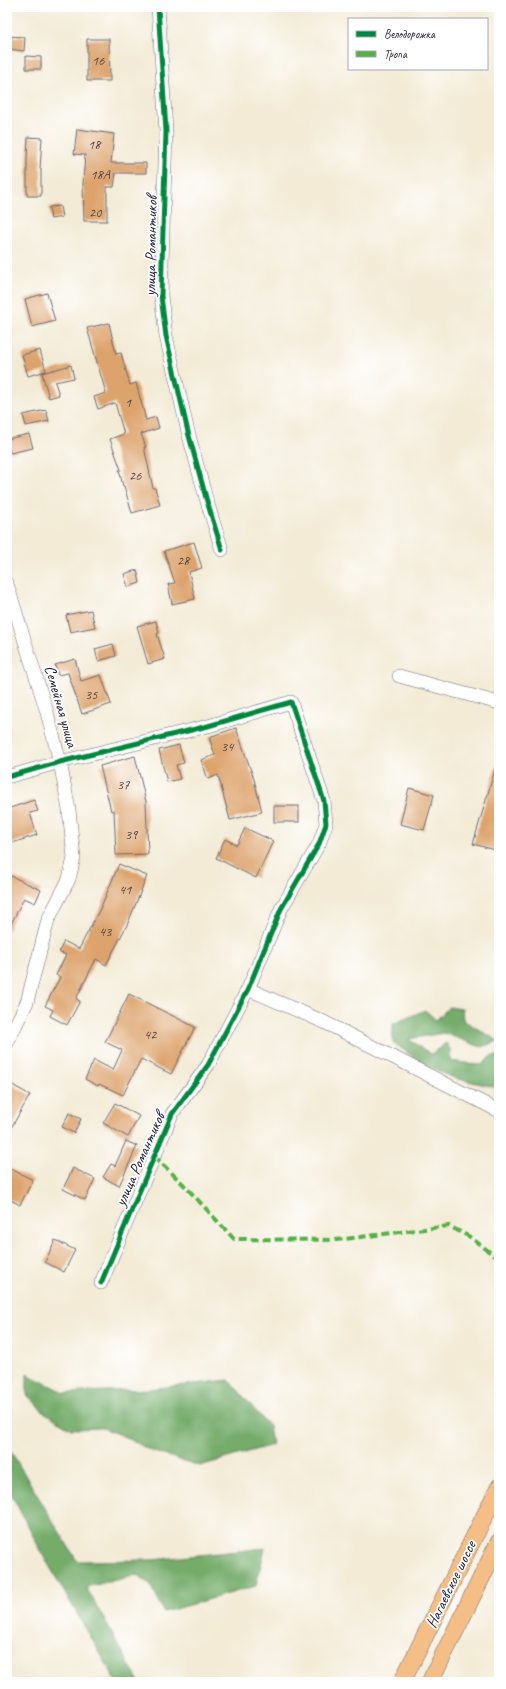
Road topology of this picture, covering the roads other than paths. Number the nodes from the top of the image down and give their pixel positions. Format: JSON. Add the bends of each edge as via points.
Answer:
{"nodes":[{"id":1,"x":158,"y":7,"type":"edge"},
{"id":2,"x":222,"y":550,"type":"dead end"},
{"id":3,"x":7,"y":584,"type":"edge"},
{"id":4,"x":399,"y":676,"type":"dead end"},
{"id":5,"x":499,"y":703,"type":"edge"},
{"id":6,"x":60,"y":762,"type":"junction"},
{"id":7,"x":7,"y":776,"type":"edge"},
{"id":8,"x":248,"y":989,"type":"junction"},
{"id":9,"x":7,"y":1043,"type":"edge"},
{"id":10,"x":499,"y":1111,"type":"edge"},
{"id":11,"x":101,"y":1283,"type":"dead end"},
{"id":12,"x":497,"y":1490,"type":"edge"},
{"id":13,"x":499,"y":1542,"type":"edge"},
{"id":14,"x":499,"y":1562,"type":"edge"},
{"id":15,"x":390,"y":1682,"type":"edge"},
{"id":16,"x":402,"y":1682,"type":"edge"},
{"id":17,"x":430,"y":1682,"type":"edge"},
{"id":18,"x":442,"y":1682,"type":"edge"}],
"edges":[{"from":1,"to":2,"type":"street","name":"улица Романтиков","via":[[166,131],[161,296],[166,336],[188,432]]},
{"from":3,"to":6,"type":"street","name":"Семейная улица"},
{"from":4,"to":5,"type":"street"},
{"from":6,"to":7,"type":"street"},
{"from":6,"to":8,"type":"street","name":"улица Романтиков","via":[[208,726],[291,702],[324,801],[326,824],[319,844],[281,909]]},
{"from":6,"to":9,"type":"street","name":"Семейная улица","via":[[74,858],[69,879],[48,920],[27,1002]]},
{"from":8,"to":10,"type":"street","via":[[338,1029]]},
{"from":8,"to":11,"type":"street","name":"улица Романтиков","via":[[208,1065],[172,1114]]},
{"from":12,"to":15,"type":"main road"},
{"from":12,"to":16,"type":"main road","name":"Нагаевское шоссе"},
{"from":13,"to":17,"type":"main road","name":"Нагаевское шоссе"},
{"from":14,"to":18,"type":"main road"}]}
